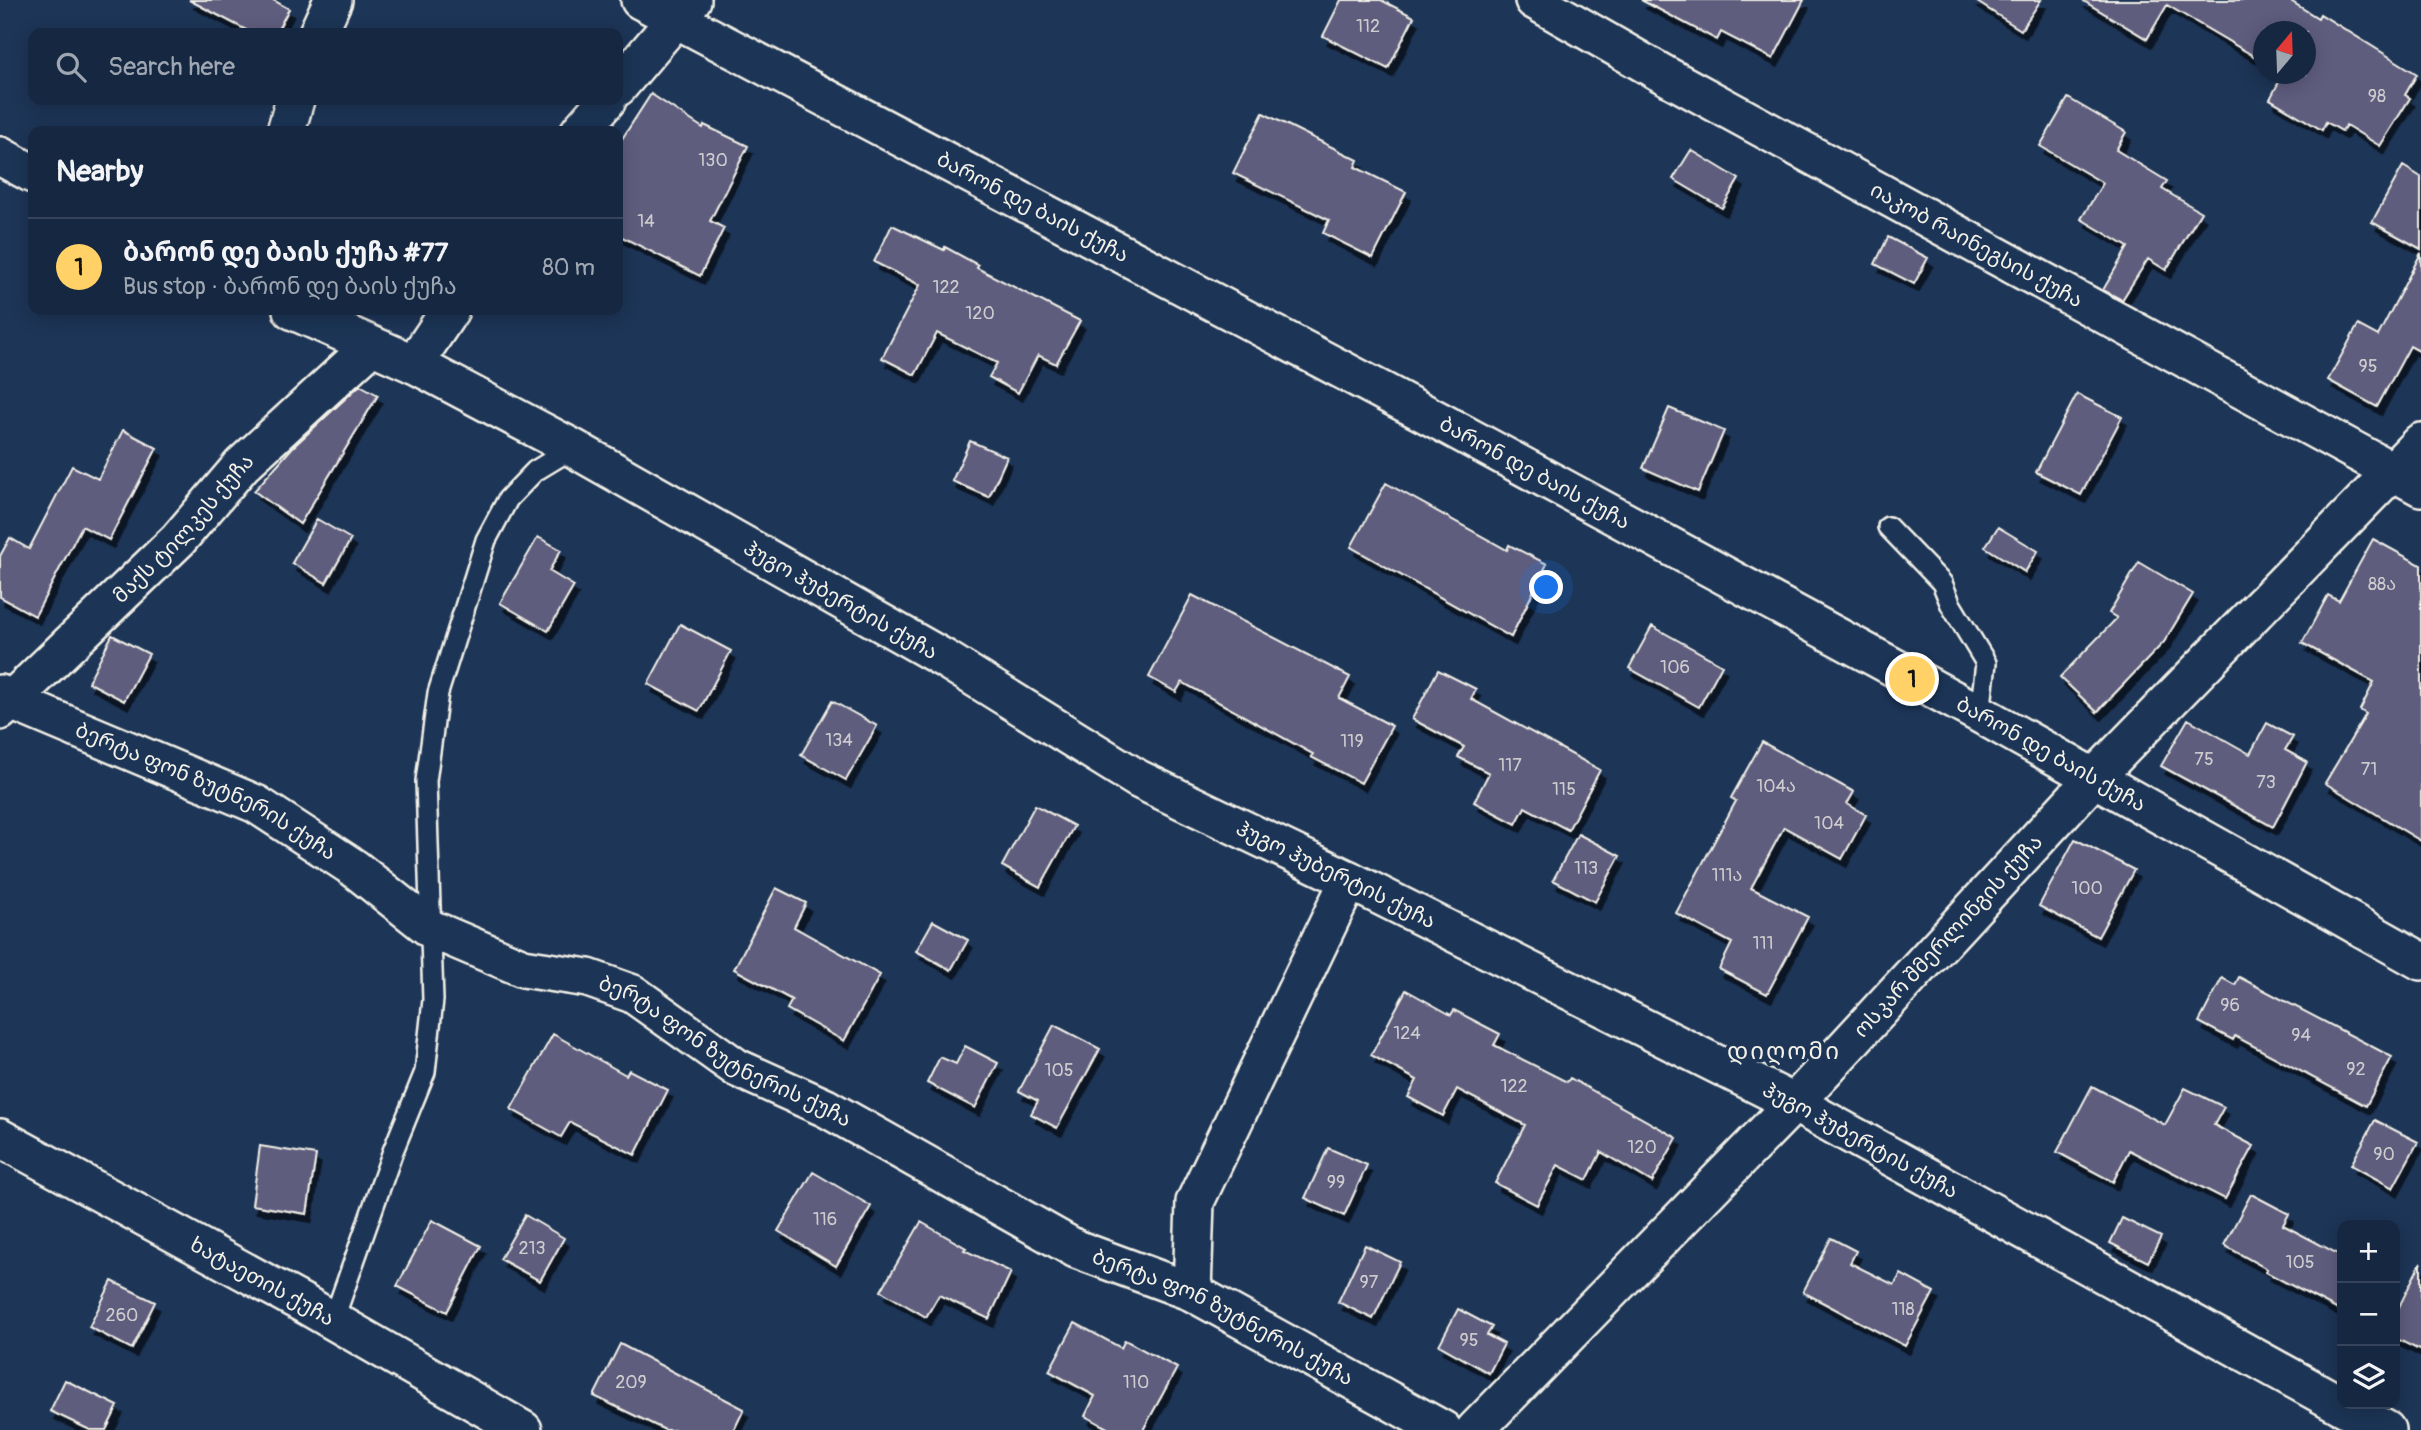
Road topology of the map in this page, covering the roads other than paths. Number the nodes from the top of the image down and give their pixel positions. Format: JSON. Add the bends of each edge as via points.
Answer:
{"nodes":[{"id":1,"x":333,"y":0,"type":"edge"},
{"id":2,"x":640,"y":0,"type":"edge"},
{"id":3,"x":1534,"y":0,"type":"edge"},
{"id":4,"x":683,"y":10,"type":"edge"},
{"id":5,"x":320,"y":28,"type":"edge"},
{"id":6,"x":623,"y":81,"type":"edge"},
{"id":7,"x":294,"y":105,"type":"edge"},
{"id":8,"x":603,"y":105,"type":"edge"},
{"id":9,"x":287,"y":126,"type":"edge"},
{"id":10,"x":584,"y":126,"type":"edge"},
{"id":11,"x":0,"y":156,"type":"edge"},
{"id":12,"x":28,"y":171,"type":"edge"},
{"id":13,"x":303,"y":315,"type":"edge"},
{"id":14,"x":447,"y":315,"type":"edge"},
{"id":15,"x":370,"y":346,"type":"junction"},
{"id":16,"x":414,"y":364,"type":"junction"},
{"id":17,"x":2421,"y":442,"type":"edge"},
{"id":18,"x":573,"y":448,"type":"junction"},
{"id":19,"x":2408,"y":480,"type":"edge"},
{"id":20,"x":1888,"y":527,"type":"dead end"},
{"id":21,"x":4,"y":702,"type":"edge"},
{"id":22,"x":1980,"y":714,"type":"junction"},
{"id":23,"x":2092,"y":780,"type":"junction"},
{"id":24,"x":1349,"y":880,"type":"junction"},
{"id":25,"x":431,"y":929,"type":"junction"},
{"id":26,"x":2421,"y":961,"type":"edge"},
{"id":27,"x":1794,"y":1103,"type":"junction"},
{"id":28,"x":0,"y":1138,"type":"edge"},
{"id":29,"x":1192,"y":1292,"type":"junction"},
{"id":30,"x":333,"y":1321,"type":"junction"},
{"id":31,"x":523,"y":1430,"type":"edge"},
{"id":32,"x":1444,"y":1430,"type":"edge"},
{"id":33,"x":1475,"y":1430,"type":"edge"},
{"id":34,"x":2386,"y":1430,"type":"edge"}],
"edges":[{"from":1,"to":5,"type":"street"},
{"from":2,"to":4,"type":"street","name":"ბარონ დე ბაის ქუჩა"},
{"from":3,"to":19,"type":"street","name":"იაკობ რაინეგსის ქუჩა"},
{"from":4,"to":6,"type":"street"},
{"from":4,"to":22,"type":"street","name":"ბარონ დე ბაის ქუჩა"},
{"from":7,"to":9,"type":"street"},
{"from":8,"to":10,"type":"street"},
{"from":11,"to":12,"type":"street"},
{"from":13,"to":15,"type":"street","name":"ჰუგო ჰუბერტის ქუჩა"},
{"from":14,"to":16,"type":"street"},
{"from":15,"to":16,"type":"street","name":"ჰუგო ჰუბერტის ქუჩა"},
{"from":15,"to":21,"type":"street","name":"მაქს ტილკეს ქუჩა","via":[[242,465],[178,540]]},
{"from":16,"to":18,"type":"street","name":"ჰუგო ჰუბერტის ქუჩა"},
{"from":17,"to":19,"type":"street","name":"ოსკარ შმერლინგის ქუჩა"},
{"from":18,"to":24,"type":"street","name":"ჰუგო ჰუბერტის ქუჩა","via":[[945,659],[1138,779]]},
{"from":18,"to":25,"type":"lane","via":[[535,471],[508,499],[486,540],[459,617],[438,693],[426,780]]},
{"from":19,"to":23,"type":"street","name":"ოსკარ შმერლინგის ქუჩა"},
{"from":20,"to":22,"type":"lane","via":[[1942,583],[1986,663]]},
{"from":21,"to":25,"type":"street","name":"ბერტა ფონ ზუტნერის ქუჩა","via":[[256,804],[354,868]]},
{"from":22,"to":23,"type":"street","name":"ბარონ დე ბაის ქუჩა"},
{"from":23,"to":26,"type":"street","name":"ბარონ დე ბაის ქუჩა"},
{"from":23,"to":27,"type":"street","name":"ოსკარ შმერლინგის ქუჩა"},
{"from":24,"to":27,"type":"street","name":"ჰუგო ჰუბერტის ქუჩა"},
{"from":24,"to":29,"type":"street","via":[[1195,1202]]},
{"from":25,"to":29,"type":"street","name":"ბერტა ფონ ზუტნერის ქუჩა","via":[[523,968],[588,978],[633,994],[737,1068],[826,1108],[1076,1249]]},
{"from":25,"to":30,"type":"lane","via":[[433,1000],[425,1072]]},
{"from":27,"to":33,"type":"street","name":"ოსკარ შმერლინგის ქუჩა"},
{"from":27,"to":34,"type":"street","name":"ჰუგო ჰუბერტის ქუჩა"},
{"from":28,"to":30,"type":"street","name":"ხატაეთის ქუჩა"},
{"from":29,"to":32,"type":"street","name":"ბერტა ფონ ზუტნერის ქუჩა"},
{"from":30,"to":31,"type":"street","name":"ხატაეთის ქუჩა"}]}
